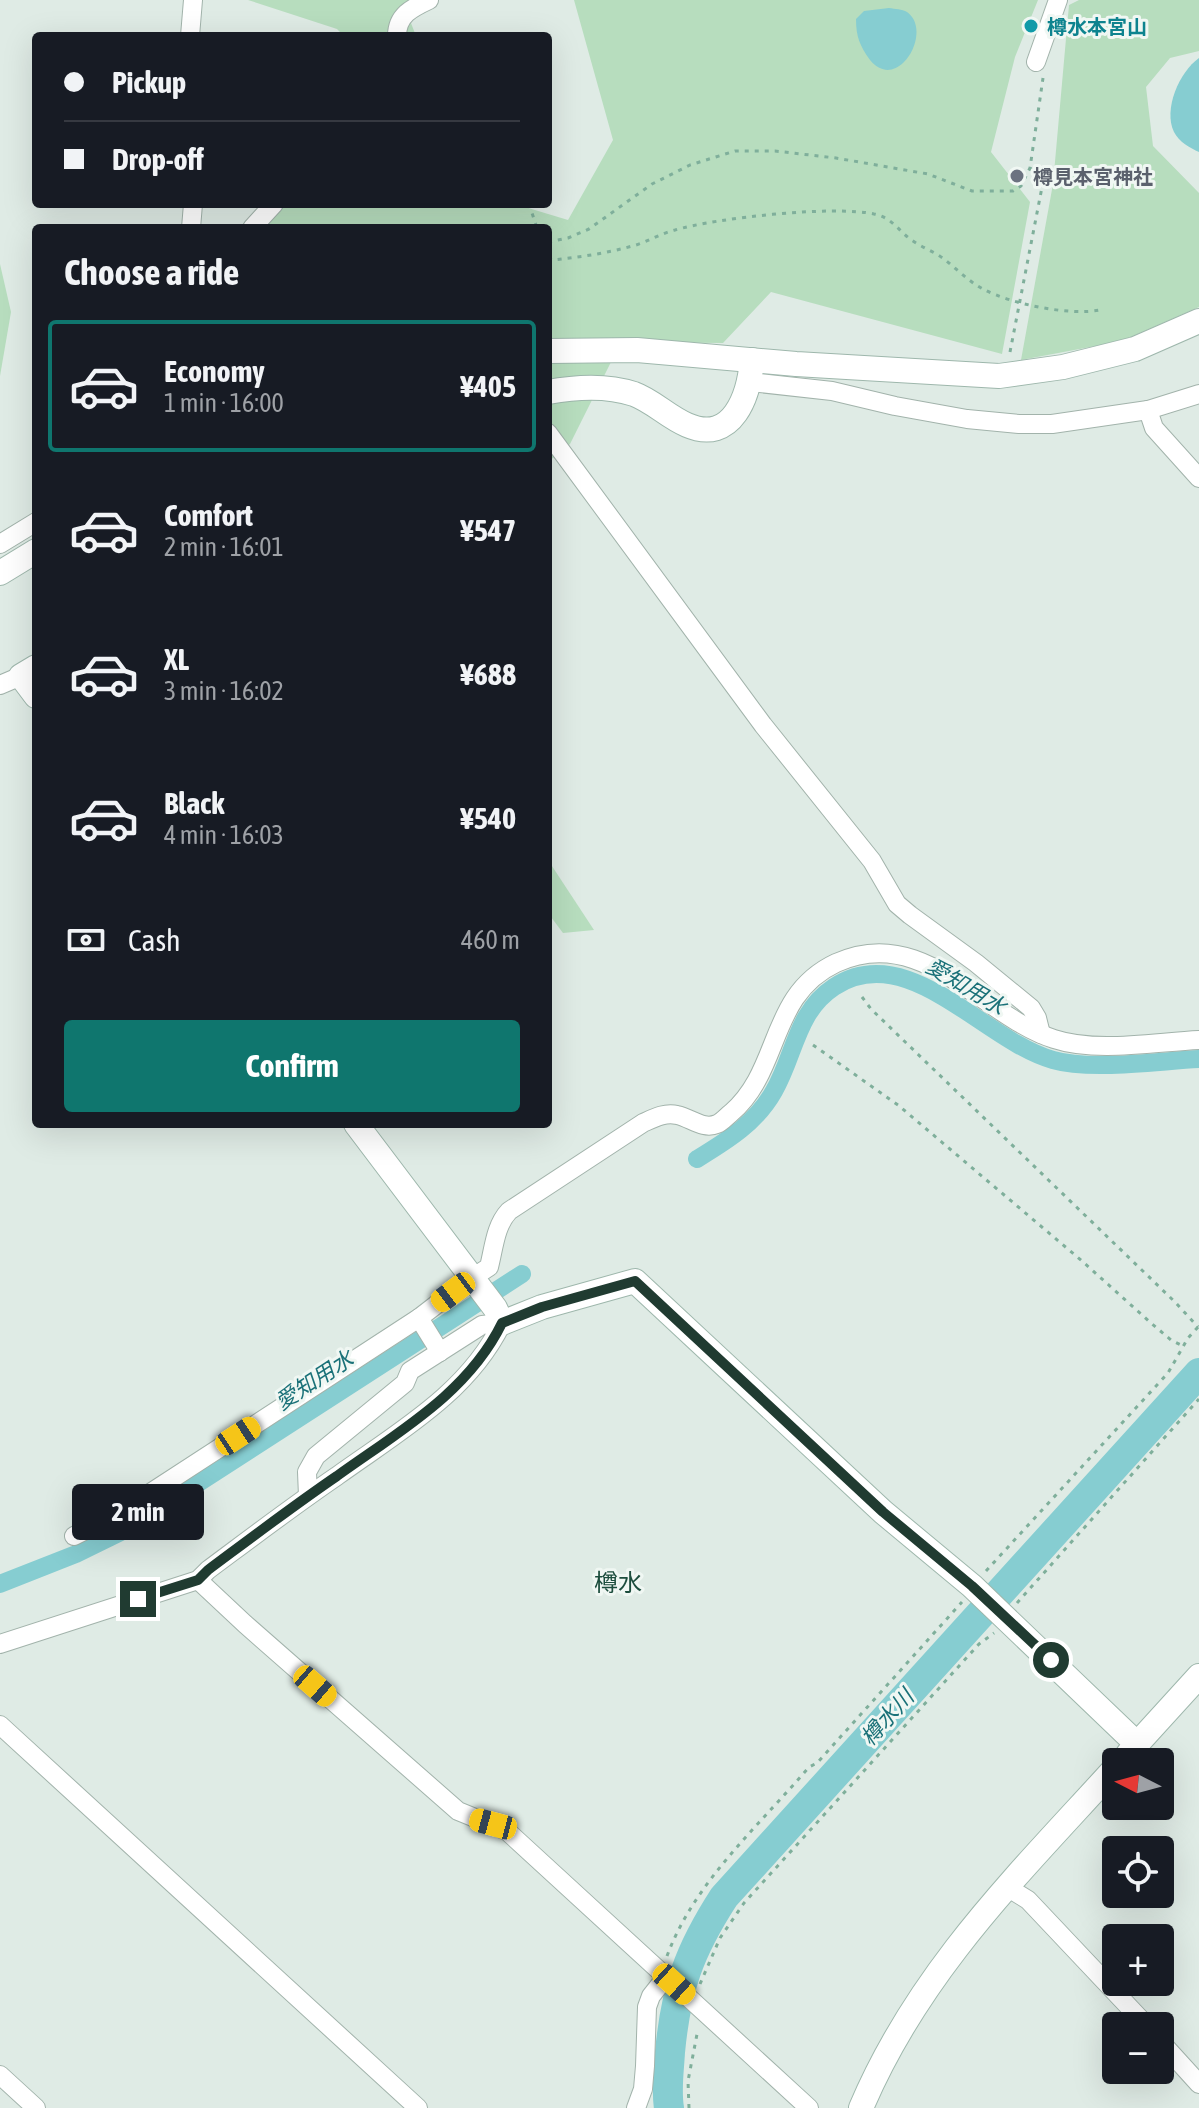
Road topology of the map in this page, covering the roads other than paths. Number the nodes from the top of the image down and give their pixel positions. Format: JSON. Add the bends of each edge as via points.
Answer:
{"nodes":[{"id":1,"x":193,"y":0,"type":"edge"},
{"id":2,"x":429,"y":0,"type":"edge"},
{"id":3,"x":1058,"y":0,"type":"edge"},
{"id":4,"x":190,"y":32,"type":"edge"},
{"id":5,"x":397,"y":32,"type":"edge"},
{"id":6,"x":1036,"y":62,"type":"road end"},
{"id":7,"x":270,"y":208,"type":"edge"},
{"id":8,"x":256,"y":224,"type":"edge"},
{"id":9,"x":1199,"y":321,"type":"edge"},
{"id":10,"x":552,"y":351,"type":"edge"},
{"id":11,"x":751,"y":371,"type":"junction"},
{"id":12,"x":552,"y":392,"type":"edge"},
{"id":13,"x":1199,"y":394,"type":"edge"},
{"id":14,"x":1148,"y":410,"type":"junction"},
{"id":15,"x":552,"y":438,"type":"edge"},
{"id":16,"x":1199,"y":478,"type":"edge"},
{"id":17,"x":32,"y":524,"type":"edge"},
{"id":18,"x":0,"y":544,"type":"edge"},
{"id":19,"x":32,"y":553,"type":"edge"},
{"id":20,"x":0,"y":573,"type":"edge"},
{"id":21,"x":19,"y":676,"type":"edge"},
{"id":22,"x":32,"y":691,"type":"edge"},
{"id":23,"x":1041,"y":1034,"type":"junction"},
{"id":24,"x":1199,"y":1040,"type":"edge"},
{"id":25,"x":359,"y":1128,"type":"edge"},
{"id":26,"x":473,"y":1280,"type":"junction"},
{"id":27,"x":498,"y":1315,"type":"junction"},
{"id":28,"x":419,"y":1318,"type":"junction"},
{"id":29,"x":440,"y":1352,"type":"junction"},
{"id":30,"x":308,"y":1496,"type":"junction"},
{"id":31,"x":74,"y":1536,"type":"dead end"},
{"id":32,"x":198,"y":1580,"type":"junction"},
{"id":33,"x":0,"y":1644,"type":"edge"},
{"id":34,"x":1199,"y":1676,"type":"edge"},
{"id":35,"x":0,"y":1725,"type":"edge"},
{"id":36,"x":1137,"y":1744,"type":"junction"},
{"id":37,"x":1133,"y":1748,"type":"edge"},
{"id":38,"x":1102,"y":1782,"type":"edge"},
{"id":39,"x":1007,"y":1887,"type":"junction"},
{"id":40,"x":666,"y":1977,"type":"junction"},
{"id":41,"x":1134,"y":2012,"type":"edge"},
{"id":42,"x":1174,"y":2056,"type":"edge"},
{"id":43,"x":0,"y":2075,"type":"edge"},
{"id":44,"x":1199,"y":2084,"type":"edge"},
{"id":45,"x":36,"y":2108,"type":"edge"},
{"id":46,"x":418,"y":2108,"type":"edge"},
{"id":47,"x":636,"y":2108,"type":"edge"},
{"id":48,"x":809,"y":2108,"type":"edge"},
{"id":49,"x":861,"y":2108,"type":"edge"}],
"edges":[{"from":1,"to":4,"type":"street"},
{"from":2,"to":5,"type":"street","via":[[404,14]]},
{"from":3,"to":6,"type":"street"},
{"from":7,"to":8,"type":"street"},
{"from":9,"to":11,"type":"street","via":[[1135,349],[999,376]]},
{"from":10,"to":11,"type":"street","via":[[637,350]]},
{"from":11,"to":12,"type":"street","via":[[744,401],[734,416],[704,429],[614,389]]},
{"from":11,"to":14,"type":"street","via":[[967,419],[1052,424]]},
{"from":13,"to":14,"type":"street"},
{"from":14,"to":16,"type":"street","via":[[1154,428]]},
{"from":15,"to":23,"type":"street","via":[[745,701],[872,861],[897,904],[1031,1008]]},
{"from":17,"to":18,"type":"street"},
{"from":19,"to":20,"type":"street"},
{"from":21,"to":22,"type":"street"},
{"from":23,"to":24,"type":"street","via":[[1080,1045]]},
{"from":23,"to":26,"type":"street","via":[[913,958],[871,954],[836,963],[802,987],[790,1004],[754,1087],[739,1106],[718,1124],[706,1126],[661,1114],[643,1123],[509,1211],[498,1228],[489,1267]]},
{"from":25,"to":26,"type":"street"},
{"from":26,"to":27,"type":"street"},
{"from":26,"to":28,"type":"street"},
{"from":27,"to":29,"type":"street"},
{"from":27,"to":30,"type":"street","via":[[494,1339],[437,1404]]},
{"from":27,"to":36,"type":"street","via":[[635,1281],[883,1512],[972,1586]]},
{"from":28,"to":29,"type":"street"},
{"from":28,"to":31,"type":"street","via":[[118,1514]]},
{"from":29,"to":30,"type":"street","via":[[410,1371],[405,1383],[316,1456],[307,1472]]},
{"from":30,"to":32,"type":"street"},
{"from":32,"to":33,"type":"street"},
{"from":32,"to":40,"type":"street","via":[[458,1811],[507,1831]]},
{"from":34,"to":36,"type":"street"},
{"from":35,"to":46,"type":"street"},
{"from":36,"to":37,"type":"street"},
{"from":38,"to":39,"type":"street"},
{"from":39,"to":41,"type":"street","via":[[1028,1900]]},
{"from":39,"to":49,"type":"street","via":[[929,1982]]},
{"from":40,"to":47,"type":"street","via":[[647,2007],[643,2089]]},
{"from":40,"to":48,"type":"street"},
{"from":42,"to":44,"type":"street"},
{"from":43,"to":45,"type":"street"}]}
